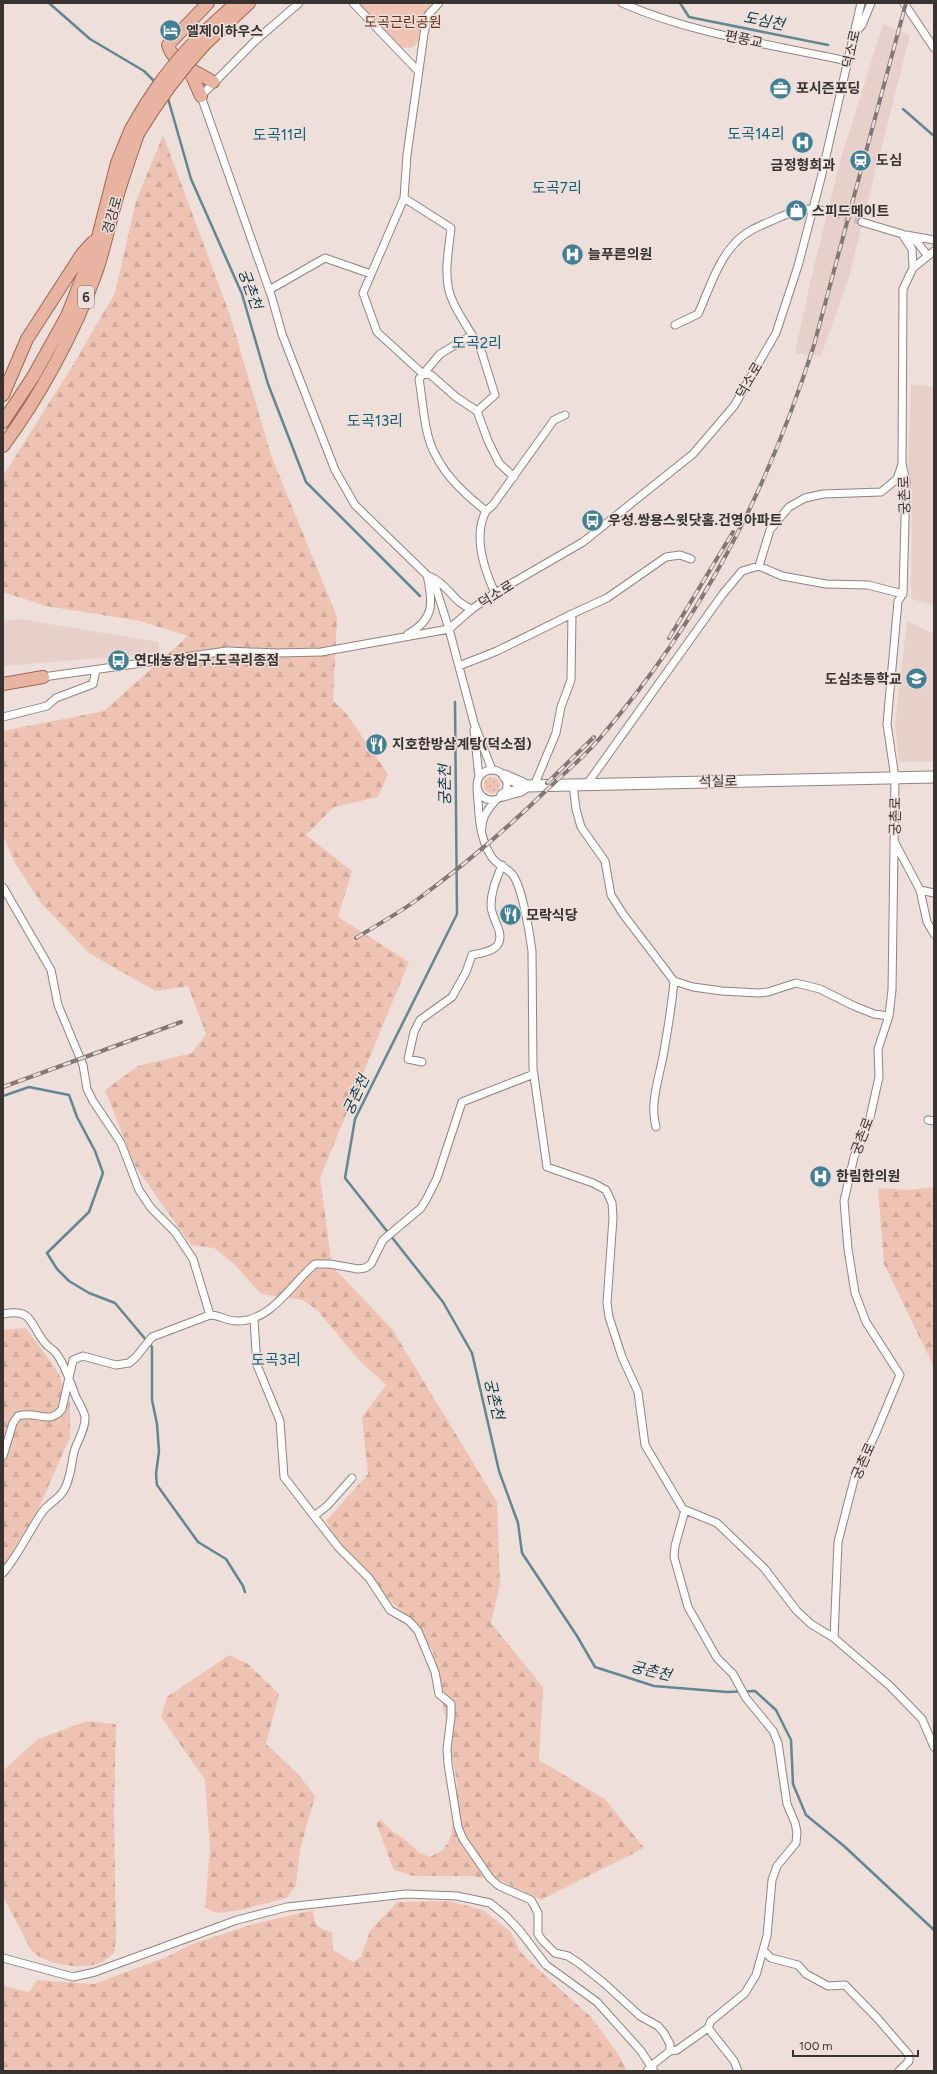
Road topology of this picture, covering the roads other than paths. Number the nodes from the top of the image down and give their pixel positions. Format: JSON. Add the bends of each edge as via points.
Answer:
{"nodes":[{"id":1,"x":208,"y":3,"type":"edge"},
{"id":2,"x":236,"y":3,"type":"edge"},
{"id":3,"x":249,"y":3,"type":"edge"},
{"id":4,"x":299,"y":3,"type":"edge"},
{"id":5,"x":353,"y":3,"type":"edge"},
{"id":6,"x":439,"y":3,"type":"edge"},
{"id":7,"x":622,"y":3,"type":"edge"},
{"id":8,"x":861,"y":3,"type":"edge"},
{"id":9,"x":871,"y":3,"type":"edge"},
{"id":10,"x":904,"y":3,"type":"edge"},
{"id":11,"x":854,"y":34,"type":"junction"},
{"id":12,"x":203,"y":40,"type":"junction"},
{"id":13,"x":934,"y":48,"type":"edge"},
{"id":14,"x":848,"y":61,"type":"junction"},
{"id":15,"x":189,"y":69,"type":"junction"},
{"id":16,"x":418,"y":71,"type":"junction"},
{"id":17,"x":213,"y":82,"type":"junction"},
{"id":18,"x":201,"y":96,"type":"junction"},
{"id":19,"x":135,"y":132,"type":"junction"},
{"id":20,"x":404,"y":198,"type":"junction"},
{"id":21,"x":814,"y":208,"type":"junction"},
{"id":22,"x":824,"y":211,"type":"tunnel mouth"},
{"id":23,"x":862,"y":222,"type":"tunnel mouth"},
{"id":24,"x":902,"y":234,"type":"junction"},
{"id":25,"x":98,"y":237,"type":"junction"},
{"id":26,"x":934,"y":240,"type":"edge"},
{"id":27,"x":934,"y":250,"type":"edge"},
{"id":28,"x":927,"y":255,"type":"junction"},
{"id":29,"x":913,"y":268,"type":"junction"},
{"id":30,"x":371,"y":274,"type":"junction"},
{"id":31,"x":269,"y":290,"type":"junction"},
{"id":32,"x":675,"y":325,"type":"dead end"},
{"id":33,"x":472,"y":335,"type":"junction"},
{"id":34,"x":423,"y":374,"type":"junction"},
{"id":35,"x":3,"y":395,"type":"edge"},
{"id":36,"x":477,"y":411,"type":"junction"},
{"id":37,"x":565,"y":415,"type":"dead end"},
{"id":38,"x":3,"y":422,"type":"edge"},
{"id":39,"x":3,"y":446,"type":"edge"},
{"id":40,"x":902,"y":464,"type":"junction"},
{"id":41,"x":514,"y":477,"type":"junction"},
{"id":42,"x":486,"y":511,"type":"junction"},
{"id":43,"x":691,"y":559,"type":"dead end"},
{"id":44,"x":759,"y":566,"type":"junction"},
{"id":45,"x":427,"y":575,"type":"junction"},
{"id":46,"x":495,"y":593,"type":"junction"},
{"id":47,"x":903,"y":594,"type":"junction"},
{"id":48,"x":472,"y":608,"type":"junction"},
{"id":49,"x":572,"y":614,"type":"junction"},
{"id":50,"x":449,"y":629,"type":"junction"},
{"id":51,"x":402,"y":638,"type":"junction"},
{"id":52,"x":459,"y":666,"type":"junction"},
{"id":53,"x":96,"y":670,"type":"junction"},
{"id":54,"x":3,"y":675,"type":"edge"},
{"id":55,"x":43,"y":677,"type":"junction"},
{"id":56,"x":3,"y":684,"type":"edge"},
{"id":57,"x":3,"y":717,"type":"edge"},
{"id":58,"x":474,"y":723,"type":"junction"},
{"id":59,"x":492,"y":770,"type":"junction"},
{"id":60,"x":505,"y":776,"type":"junction"},
{"id":61,"x":479,"y":777,"type":"junction"},
{"id":62,"x":934,"y":777,"type":"edge"},
{"id":63,"x":895,"y":778,"type":"junction"},
{"id":64,"x":573,"y":784,"type":"junction"},
{"id":65,"x":587,"y":784,"type":"junction"},
{"id":66,"x":530,"y":786,"type":"junction"},
{"id":67,"x":477,"y":788,"type":"junction"},
{"id":68,"x":500,"y":798,"type":"junction"},
{"id":69,"x":482,"y":833,"type":"junction"},
{"id":70,"x":894,"y":841,"type":"junction"},
{"id":71,"x":502,"y":866,"type":"junction"},
{"id":72,"x":3,"y":887,"type":"edge"},
{"id":73,"x":920,"y":890,"type":"junction"},
{"id":74,"x":934,"y":893,"type":"edge"},
{"id":75,"x":934,"y":934,"type":"edge"},
{"id":76,"x":674,"y":981,"type":"junction"},
{"id":77,"x":888,"y":1016,"type":"junction"},
{"id":78,"x":422,"y":1062,"type":"dead end"},
{"id":79,"x":534,"y":1074,"type":"junction"},
{"id":80,"x":656,"y":1127,"type":"dead end"},
{"id":81,"x":3,"y":1314,"type":"edge"},
{"id":82,"x":210,"y":1315,"type":"junction"},
{"id":83,"x":254,"y":1320,"type":"junction"},
{"id":84,"x":69,"y":1376,"type":"junction"},
{"id":85,"x":3,"y":1456,"type":"edge"},
{"id":86,"x":352,"y":1478,"type":"dead end"},
{"id":87,"x":685,"y":1510,"type":"junction"},
{"id":88,"x":314,"y":1516,"type":"junction"},
{"id":89,"x":3,"y":1573,"type":"edge"},
{"id":90,"x":834,"y":1638,"type":"junction"},
{"id":91,"x":931,"y":1731,"type":"edge"},
{"id":92,"x":934,"y":1747,"type":"edge"},
{"id":93,"x":764,"y":1951,"type":"junction"},
{"id":94,"x":3,"y":1958,"type":"edge"},
{"id":95,"x":708,"y":2028,"type":"junction"},
{"id":96,"x":670,"y":2052,"type":"junction"},
{"id":97,"x":651,"y":2069,"type":"edge"},
{"id":98,"x":738,"y":2071,"type":"edge"},
{"id":99,"x":899,"y":2071,"type":"edge"}],
"edges":[{"from":1,"to":15,"type":"main road","via":[[168,45],[170,51]]},
{"from":2,"to":12,"type":"main road","name":"경강로","number":"6"},
{"from":3,"to":12,"type":"main road","name":"경강로","number":"6"},
{"from":4,"to":17,"type":"street"},
{"from":5,"to":16,"type":"street"},
{"from":6,"to":16,"type":"street","via":[[428,15]]},
{"from":7,"to":14,"type":"street","name":"편풍교","via":[[700,29]]},
{"from":8,"to":11,"type":"street","name":"덕소로"},
{"from":9,"to":11,"type":"street","via":[[862,25]]},
{"from":10,"to":13,"type":"street"},
{"from":11,"to":14,"type":"street","name":"덕소로"},
{"from":12,"to":19,"type":"main road","name":"경강로","number":"6","bridge":true,"via":[[176,61],[151,94]]},
{"from":14,"to":21,"type":"street","name":"덕소로"},
{"from":15,"to":17,"type":"main road"},
{"from":15,"to":18,"type":"main road"},
{"from":16,"to":20,"type":"street"},
{"from":17,"to":18,"type":"street"},
{"from":18,"to":31,"type":"street"},
{"from":19,"to":25,"type":"main road","name":"경강로","number":"6","via":[[117,163]]},
{"from":19,"to":39,"type":"main road","name":"경강로","number":"6","via":[[96,273],[75,322],[48,374]]},
{"from":20,"to":30,"type":"street"},
{"from":20,"to":33,"type":"street","via":[[451,228],[447,269],[449,290]]},
{"from":21,"to":22,"type":"street"},
{"from":21,"to":32,"type":"street","via":[[789,213],[753,229],[735,242],[720,263],[698,314]]},
{"from":21,"to":46,"type":"street","name":"덕소로","via":[[776,333],[734,406],[693,454],[583,542]]},
{"from":23,"to":24,"type":"street"},
{"from":24,"to":26,"type":"street"},
{"from":24,"to":28,"type":"street","via":[[917,242]]},
{"from":24,"to":29,"type":"street","via":[[912,250]]},
{"from":25,"to":35,"type":"main road","via":[[82,254],[27,339]]},
{"from":25,"to":38,"type":"main road","name":"경강로","number":"6","via":[[66,316],[33,377]]},
{"from":27,"to":28,"type":"street"},
{"from":28,"to":29,"type":"street"},
{"from":29,"to":40,"type":"street","via":[[903,289],[902,303]]},
{"from":30,"to":31,"type":"street","via":[[325,258]]},
{"from":30,"to":34,"type":"street","via":[[363,293],[377,332]]},
{"from":31,"to":45,"type":"street","via":[[282,334],[335,470],[355,505]]},
{"from":33,"to":34,"type":"street","via":[[440,354]]},
{"from":33,"to":36,"type":"street","via":[[480,346],[496,395]]},
{"from":34,"to":36,"type":"street","via":[[431,375]]},
{"from":34,"to":42,"type":"street","via":[[419,380],[434,454],[446,472]]},
{"from":36,"to":41,"type":"street","via":[[499,463]]},
{"from":37,"to":41,"type":"street","via":[[554,420]]},
{"from":40,"to":44,"type":"street","via":[[897,479],[881,492],[823,494],[804,498],[789,507],[770,530]]},
{"from":40,"to":47,"type":"street","name":"궁촌로","via":[[906,482]]},
{"from":41,"to":42,"type":"street"},
{"from":42,"to":46,"type":"street","via":[[480,521],[480,539],[484,562]]},
{"from":43,"to":49,"type":"street","via":[[680,555],[666,557],[607,598]]},
{"from":44,"to":47,"type":"street","via":[[782,576],[826,584],[868,585]]},
{"from":44,"to":65,"type":"street","via":[[742,571],[722,595]]},
{"from":45,"to":48,"type":"street","via":[[441,582],[462,606]]},
{"from":45,"to":50,"type":"street","via":[[434,582]]},
{"from":45,"to":51,"type":"street","via":[[431,596],[430,612],[424,622]]},
{"from":46,"to":48,"type":"street","name":"덕소로"},
{"from":47,"to":63,"type":"street","name":"궁촌로","via":[[898,602],[887,724]]},
{"from":48,"to":50,"type":"street","name":"덕소로"},
{"from":49,"to":52,"type":"street","via":[[497,651]]},
{"from":49,"to":66,"type":"street","via":[[571,680],[561,707],[556,733]]},
{"from":50,"to":51,"type":"street"},
{"from":50,"to":52,"type":"street"},
{"from":51,"to":53,"type":"street","via":[[321,652],[227,651]]},
{"from":52,"to":58,"type":"street"},
{"from":53,"to":55,"type":"street"},
{"from":53,"to":57,"type":"street","via":[[93,684],[56,698],[47,706]]},
{"from":54,"to":55,"type":"main road"},
{"from":55,"to":56,"type":"main road"},
{"from":58,"to":59,"type":"street"},
{"from":58,"to":61,"type":"street"},
{"from":59,"to":60,"type":"street","name":"석실로"},
{"from":59,"to":61,"type":"street","via":[[487,770]]},
{"from":60,"to":66,"type":"street","name":"석실로","via":[[512,781]]},
{"from":60,"to":68,"type":"street","via":[[507,786]]},
{"from":61,"to":67,"type":"street"},
{"from":62,"to":63,"type":"street","name":"석실로"},
{"from":63,"to":65,"type":"street","name":"석실로"},
{"from":63,"to":70,"type":"street","name":"궁촌로"},
{"from":64,"to":65,"type":"street","name":"석실로"},
{"from":64,"to":66,"type":"street","name":"석실로"},
{"from":64,"to":76,"type":"street","via":[[581,827],[605,861],[611,894],[623,914]]},
{"from":66,"to":68,"type":"street"},
{"from":67,"to":68,"type":"street","via":[[486,799]]},
{"from":67,"to":69,"type":"street"},
{"from":68,"to":69,"type":"street","via":[[487,810],[482,820]]},
{"from":69,"to":71,"type":"street","via":[[491,857]]},
{"from":70,"to":73,"type":"street"},
{"from":70,"to":77,"type":"street","name":"궁촌로","via":[[892,990]]},
{"from":71,"to":78,"type":"street","via":[[491,905],[500,933],[499,942],[491,952],[472,955],[452,997],[420,1020],[414,1032],[408,1059]]},
{"from":71,"to":79,"type":"street","via":[[513,874],[530,933]]},
{"from":72,"to":82,"type":"street","via":[[52,970],[58,1005],[83,1065],[87,1089],[121,1143],[139,1190],[151,1208],[175,1232],[193,1259]]},
{"from":73,"to":74,"type":"street"},
{"from":73,"to":75,"type":"street","via":[[927,922]]},
{"from":76,"to":77,"type":"street","via":[[693,987],[758,993],[796,983],[820,989],[874,1014]]},
{"from":76,"to":80,"type":"street","via":[[653,1106],[652,1116]]},
{"from":77,"to":90,"type":"street","name":"궁촌로","via":[[878,1049],[879,1077],[869,1122],[854,1157],[844,1201],[855,1293],[866,1322],[900,1375],[855,1476],[838,1542]]},
{"from":79,"to":83,"type":"street","via":[[462,1102],[437,1178],[427,1198],[421,1208],[385,1239],[371,1264],[365,1268],[315,1264],[279,1302]]},
{"from":79,"to":87,"type":"street","via":[[547,1167],[594,1183],[606,1190],[612,1203],[607,1303],[609,1318],[622,1357],[638,1392],[645,1445]]},
{"from":81,"to":84,"type":"street","via":[[24,1314],[31,1320],[39,1336],[56,1352]]},
{"from":82,"to":83,"type":"street","via":[[217,1315],[225,1320]]},
{"from":82,"to":84,"type":"street","via":[[152,1337],[129,1363],[116,1365],[84,1356],[72,1360]]},
{"from":83,"to":88,"type":"street","via":[[257,1365],[280,1421],[284,1477]]},
{"from":84,"to":85,"type":"street","via":[[62,1409],[57,1416],[48,1418],[27,1413],[18,1416],[13,1423]]},
{"from":84,"to":89,"type":"street","via":[[85,1417],[74,1453],[71,1475],[64,1490],[44,1510]]},
{"from":86,"to":88,"type":"street","via":[[327,1506]]},
{"from":87,"to":90,"type":"street","via":[[717,1523],[764,1568],[810,1624]]},
{"from":87,"to":93,"type":"street","via":[[674,1557],[688,1607],[717,1658],[733,1674],[746,1698],[772,1731],[778,1743],[785,1794],[796,1823],[796,1843],[777,1866],[772,1880],[770,1916]]},
{"from":88,"to":96,"type":"street","via":[[339,1548],[369,1578],[390,1610],[409,1621],[422,1638],[435,1672],[439,1694],[451,1704],[447,1749],[450,1781],[458,1827],[470,1850],[499,1886],[531,1900],[538,1913],[538,1934],[542,1940],[555,1953],[568,1956],[580,1964],[640,2016],[658,2026],[667,2039]]},
{"from":90,"to":91,"type":"street","via":[[890,1686]]},
{"from":91,"to":92,"type":"street"},
{"from":93,"to":95,"type":"street","via":[[756,1975],[745,1993],[711,2021]]},
{"from":93,"to":99,"type":"street","via":[[771,1958],[798,1965],[806,1974],[828,1986],[845,1985],[878,2018],[909,2055],[909,2061]]},
{"from":94,"to":97,"type":"street","via":[[73,1978],[237,1920],[287,1907],[406,1894],[457,1896],[490,1903],[506,1916],[546,1965],[596,2002],[641,2050]]},
{"from":95,"to":96,"type":"street","via":[[677,2050]]},
{"from":95,"to":98,"type":"street","via":[[734,2061]]},
{"from":96,"to":97,"type":"street"}]}
